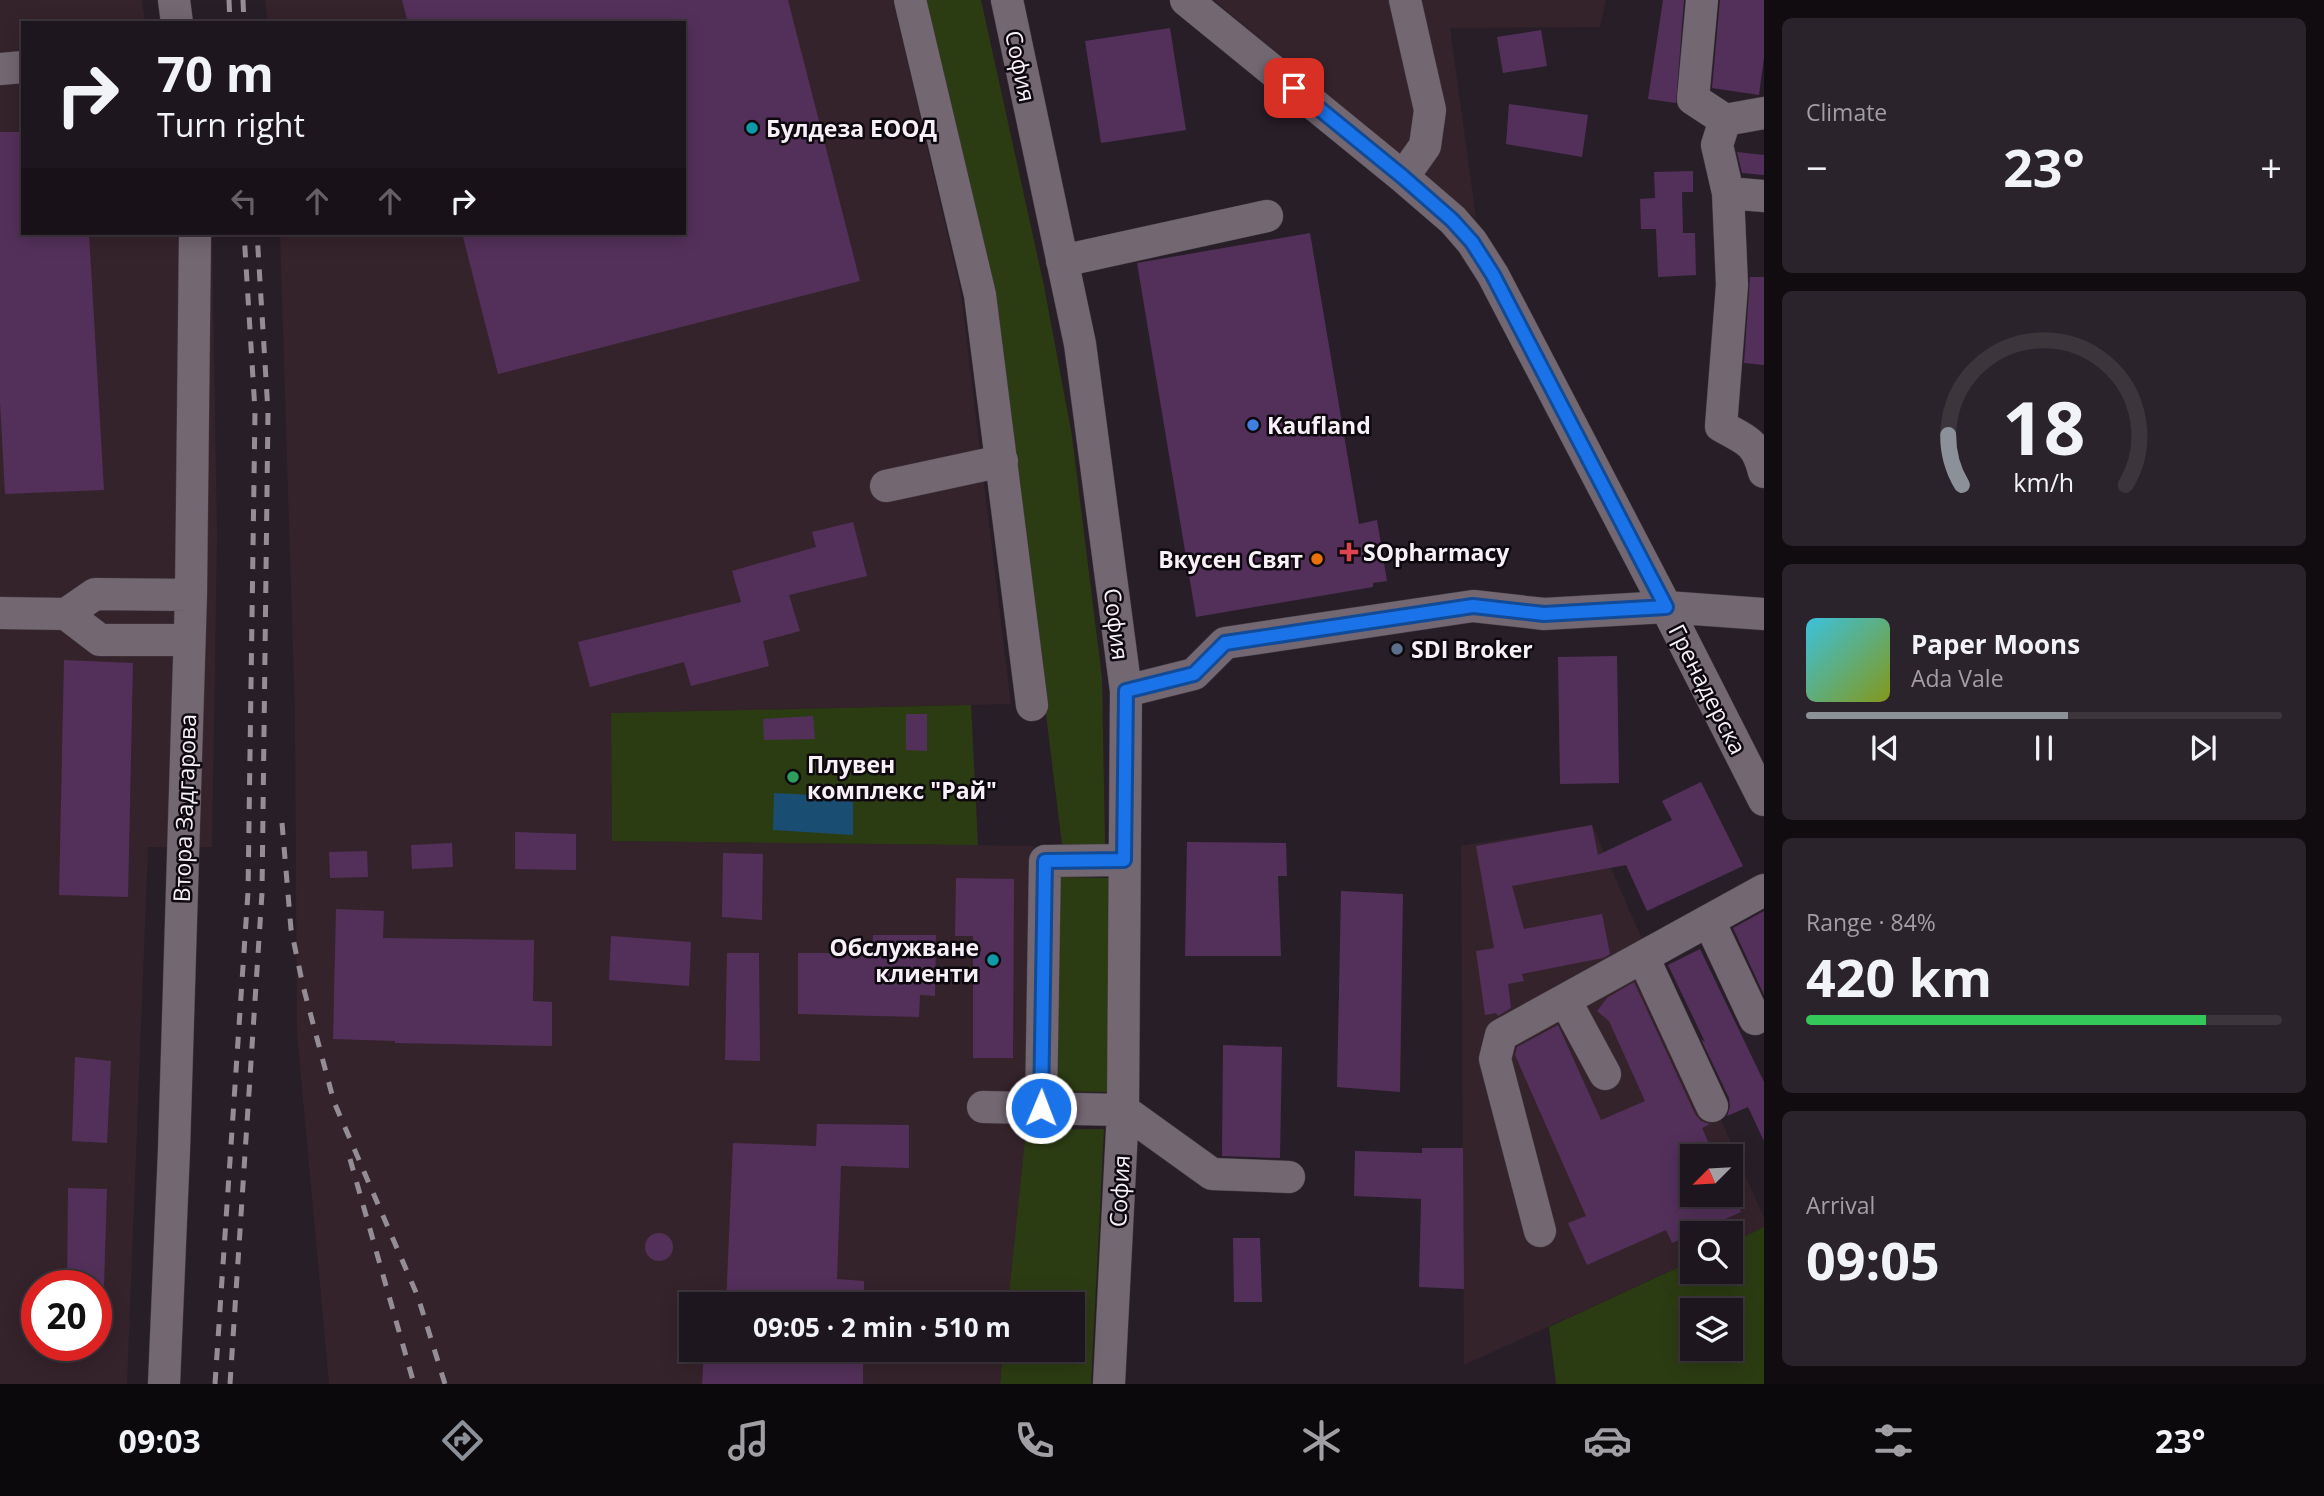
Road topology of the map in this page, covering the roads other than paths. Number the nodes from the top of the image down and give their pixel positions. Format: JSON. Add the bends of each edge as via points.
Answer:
{"nodes":[{"id":1,"x":174,"y":0,"type":"edge"},
{"id":2,"x":910,"y":0,"type":"edge"},
{"id":3,"x":1007,"y":0,"type":"edge"},
{"id":4,"x":1186,"y":0,"type":"edge"},
{"id":5,"x":1405,"y":0,"type":"edge"},
{"id":6,"x":1702,"y":0,"type":"edge"},
{"id":7,"x":177,"y":21,"type":"edge"},
{"id":8,"x":21,"y":67,"type":"edge"},
{"id":9,"x":0,"y":69,"type":"edge"},
{"id":10,"x":1764,"y":113,"type":"edge"},
{"id":11,"x":1725,"y":120,"type":"junction"},
{"id":12,"x":1403,"y":177,"type":"junction"},
{"id":13,"x":1728,"y":193,"type":"junction"},
{"id":14,"x":1764,"y":196,"type":"edge"},
{"id":15,"x":1268,"y":216,"type":"dead end"},
{"id":16,"x":195,"y":235,"type":"edge"},
{"id":17,"x":1062,"y":261,"type":"junction"},
{"id":18,"x":1002,"y":461,"type":"junction"},
{"id":19,"x":1764,"y":472,"type":"edge"},
{"id":20,"x":886,"y":486,"type":"dead end"},
{"id":21,"x":191,"y":595,"type":"junction"},
{"id":22,"x":1666,"y":607,"type":"junction"},
{"id":23,"x":0,"y":613,"type":"edge"},
{"id":24,"x":66,"y":614,"type":"junction"},
{"id":25,"x":1764,"y":614,"type":"edge"},
{"id":26,"x":189,"y":640,"type":"junction"},
{"id":27,"x":1126,"y":691,"type":"junction"},
{"id":28,"x":1032,"y":705,"type":"dead end"},
{"id":29,"x":1764,"y":800,"type":"edge"},
{"id":30,"x":1124,"y":860,"type":"junction"},
{"id":31,"x":1764,"y":890,"type":"edge"},
{"id":32,"x":1709,"y":921,"type":"junction"},
{"id":33,"x":1643,"y":957,"type":"junction"},
{"id":34,"x":1565,"y":1000,"type":"junction"},
{"id":35,"x":1755,"y":1019,"type":"dead end"},
{"id":36,"x":1605,"y":1074,"type":"dead end"},
{"id":37,"x":1712,"y":1106,"type":"dead end"},
{"id":38,"x":984,"y":1107,"type":"dead end"},
{"id":39,"x":1041,"y":1108,"type":"junction"},
{"id":40,"x":1123,"y":1110,"type":"junction"},
{"id":41,"x":1289,"y":1177,"type":"dead end"},
{"id":42,"x":1540,"y":1231,"type":"dead end"},
{"id":43,"x":164,"y":1384,"type":"edge"},
{"id":44,"x":1109,"y":1384,"type":"edge"}],
"edges":[{"from":1,"to":7,"type":"street"},
{"from":2,"to":18,"type":"street","via":[[980,295]]},
{"from":3,"to":17,"type":"street","name":"София"},
{"from":4,"to":12,"type":"street","name":"Гренадерска"},
{"from":5,"to":12,"type":"street","via":[[1430,110],[1425,146]]},
{"from":6,"to":11,"type":"street","via":[[1693,99]]},
{"from":8,"to":9,"type":"street"},
{"from":10,"to":11,"type":"street"},
{"from":11,"to":13,"type":"street","via":[[1717,145]]},
{"from":12,"to":22,"type":"street","name":"Гренадерска","via":[[1452,220],[1493,275]]},
{"from":13,"to":14,"type":"street"},
{"from":13,"to":19,"type":"street","via":[[1732,285],[1721,426],[1748,441],[1759,453]]},
{"from":15,"to":17,"type":"street"},
{"from":16,"to":21,"type":"street","name":"Втора Задгарова"},
{"from":17,"to":27,"type":"street","name":"София","via":[[1080,344]]},
{"from":18,"to":20,"type":"street"},
{"from":18,"to":28,"type":"street"},
{"from":21,"to":24,"type":"street","via":[[95,594]]},
{"from":21,"to":26,"type":"street","name":"Втора Задгарова"},
{"from":22,"to":25,"type":"street"},
{"from":22,"to":27,"type":"street","via":[[1544,614],[1473,606],[1225,643],[1194,674]]},
{"from":22,"to":29,"type":"street","name":"Гренадерска"},
{"from":23,"to":24,"type":"street"},
{"from":24,"to":26,"type":"street","via":[[100,640]]},
{"from":26,"to":43,"type":"street","name":"Втора Задгарова"},
{"from":27,"to":30,"type":"street","name":"София"},
{"from":30,"to":39,"type":"street","via":[[1045,861]]},
{"from":30,"to":40,"type":"street","name":"София"},
{"from":31,"to":32,"type":"street"},
{"from":32,"to":33,"type":"street"},
{"from":32,"to":35,"type":"street"},
{"from":33,"to":34,"type":"street"},
{"from":33,"to":37,"type":"street"},
{"from":34,"to":36,"type":"street"},
{"from":34,"to":42,"type":"street","via":[[1501,1035],[1495,1059]]},
{"from":38,"to":39,"type":"street"},
{"from":39,"to":40,"type":"street"},
{"from":40,"to":41,"type":"street","via":[[1212,1174]]},
{"from":40,"to":44,"type":"street","name":"София"}]}
